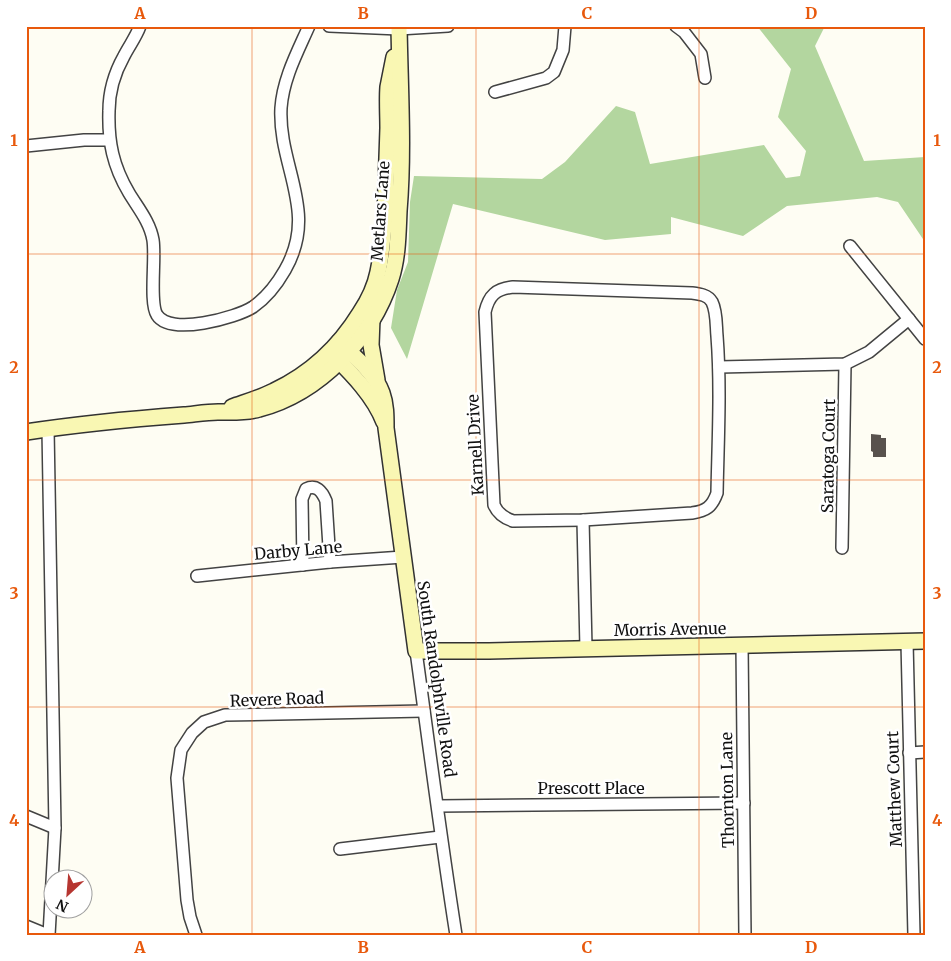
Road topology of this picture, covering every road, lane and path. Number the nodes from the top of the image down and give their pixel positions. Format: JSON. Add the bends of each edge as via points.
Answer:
{"nodes":[{"id":1,"x":140,"y":26,"type":"edge"},
{"id":2,"x":309,"y":26,"type":"edge"},
{"id":3,"x":329,"y":26,"type":"edge"},
{"id":4,"x":448,"y":26,"type":"edge"},
{"id":5,"x":565,"y":26,"type":"edge"},
{"id":6,"x":676,"y":26,"type":"edge"},
{"id":7,"x":399,"y":28,"type":"edge"},
{"id":8,"x":705,"y":78,"type":"dead end"},
{"id":9,"x":495,"y":92,"type":"dead end"},
{"id":10,"x":109,"y":140,"type":"junction"},
{"id":11,"x":26,"y":146,"type":"edge"},
{"id":12,"x":850,"y":246,"type":"dead end"},
{"id":13,"x":372,"y":318,"type":"junction"},
{"id":14,"x":909,"y":319,"type":"junction"},
{"id":15,"x":925,"y":339,"type":"edge"},
{"id":16,"x":340,"y":352,"type":"junction"},
{"id":17,"x":845,"y":364,"type":"junction"},
{"id":18,"x":719,"y":367,"type":"junction"},
{"id":19,"x":379,"y":386,"type":"junction"},
{"id":20,"x":386,"y":428,"type":"junction"},
{"id":21,"x":48,"y":429,"type":"junction"},
{"id":22,"x":26,"y":432,"type":"edge"},
{"id":23,"x":584,"y":520,"type":"junction"},
{"id":24,"x":842,"y":548,"type":"dead end"},
{"id":25,"x":403,"y":557,"type":"junction"},
{"id":26,"x":330,"y":562,"type":"junction"},
{"id":27,"x":303,"y":565,"type":"junction"},
{"id":28,"x":197,"y":576,"type":"dead end"},
{"id":29,"x":925,"y":641,"type":"edge"},
{"id":30,"x":907,"y":642,"type":"junction"},
{"id":31,"x":742,"y":645,"type":"junction"},
{"id":32,"x":586,"y":648,"type":"junction"},
{"id":33,"x":416,"y":651,"type":"junction"},
{"id":34,"x":424,"y":711,"type":"junction"},
{"id":35,"x":925,"y":752,"type":"edge"},
{"id":36,"x":909,"y":753,"type":"junction"},
{"id":37,"x":744,"y":803,"type":"junction"},
{"id":38,"x":438,"y":806,"type":"junction"},
{"id":39,"x":26,"y":816,"type":"edge"},
{"id":40,"x":55,"y":828,"type":"junction"},
{"id":41,"x":440,"y":837,"type":"junction"},
{"id":42,"x":340,"y":849,"type":"dead end"},
{"id":43,"x":919,"y":892,"type":"edge"},
{"id":44,"x":26,"y":926,"type":"edge"},
{"id":45,"x":49,"y":935,"type":"edge"},
{"id":46,"x":196,"y":935,"type":"edge"},
{"id":47,"x":456,"y":935,"type":"edge"},
{"id":48,"x":744,"y":935,"type":"edge"},
{"id":49,"x":914,"y":935,"type":"edge"}],
"edges":[{"from":1,"to":10,"type":"street","via":[[111,90]]},
{"from":2,"to":10,"type":"street","via":[[288,73],[281,109],[285,148],[298,208],[296,242],[275,286],[253,307],[209,323],[171,324],[157,316],[149,226],[119,175]]},
{"from":3,"to":7,"type":"street"},
{"from":4,"to":7,"type":"street"},
{"from":5,"to":9,"type":"street","via":[[563,50],[554,72],[546,78]]},
{"from":6,"to":8,"type":"street","via":[[701,54]]},
{"from":7,"to":13,"type":"main road","name":"Metlars Lane","via":[[402,142],[396,257],[383,299]]},
{"from":7,"to":16,"type":"main road","name":"Metlars Lane","via":[[388,87],[385,201],[378,273],[366,304]]},
{"from":10,"to":11,"type":"street"},
{"from":12,"to":14,"type":"street"},
{"from":13,"to":16,"type":"main road","name":"Metlars Lane"},
{"from":13,"to":19,"type":"main road","via":[[371,345]]},
{"from":14,"to":15,"type":"street"},
{"from":14,"to":17,"type":"street","via":[[869,352]]},
{"from":16,"to":19,"type":"main road","name":"South Randolphville Road","via":[[361,363]]},
{"from":16,"to":20,"type":"main road","name":"South Randolphville Road"},
{"from":16,"to":21,"type":"main road","name":"Metlars Lane","via":[[280,388],[216,412]]},
{"from":17,"to":18,"type":"street"},
{"from":17,"to":24,"type":"street","name":"Saratoga Court"},
{"from":18,"to":23,"type":"street","name":"Karnell Drive","via":[[717,493],[709,508],[692,513]]},
{"from":18,"to":23,"type":"street","name":"Karnell Drive","via":[[714,306],[702,295],[513,287],[494,293],[486,312],[494,505],[505,519],[513,522]]},
{"from":19,"to":20,"type":"main road","name":"South Randolphville Road","via":[[385,404]]},
{"from":20,"to":25,"type":"main road","name":"South Randolphville Road"},
{"from":21,"to":22,"type":"main road","name":"Metlars Lane"},
{"from":21,"to":40,"type":"street"},
{"from":23,"to":32,"type":"street"},
{"from":25,"to":26,"type":"street","name":"Darby Lane"},
{"from":25,"to":33,"type":"main road","name":"South Randolphville Road"},
{"from":26,"to":27,"type":"street","name":"Darby Lane"},
{"from":26,"to":27,"type":"street","via":[[326,501],[318,489],[310,486],[302,499]]},
{"from":27,"to":28,"type":"street","name":"Darby Lane"},
{"from":29,"to":30,"type":"main road","name":"Morris Avenue"},
{"from":30,"to":31,"type":"main road","name":"Morris Avenue"},
{"from":30,"to":36,"type":"street","name":"Matthew Court"},
{"from":31,"to":32,"type":"main road","name":"Morris Avenue"},
{"from":31,"to":37,"type":"street","name":"Thornton Lane"},
{"from":32,"to":33,"type":"main road","name":"Morris Avenue"},
{"from":33,"to":34,"type":"street","name":"South Randolphville Road"},
{"from":34,"to":38,"type":"street","name":"South Randolphville Road"},
{"from":34,"to":46,"type":"street","name":"Revere Road","via":[[225,716],[204,722],[192,733],[181,750],[177,778],[187,900]]},
{"from":35,"to":36,"type":"street"},
{"from":36,"to":43,"type":"street","name":"Matthew Court"},
{"from":37,"to":38,"type":"street","name":"Prescott Place"},
{"from":37,"to":48,"type":"street","name":"Thornton Lane"},
{"from":38,"to":41,"type":"street","name":"South Randolphville Road"},
{"from":39,"to":40,"type":"street"},
{"from":40,"to":45,"type":"street"},
{"from":41,"to":42,"type":"street"},
{"from":41,"to":47,"type":"street","name":"South Randolphville Road"},
{"from":43,"to":49,"type":"street","name":"Matthew Court"},
{"from":44,"to":45,"type":"street"}]}
